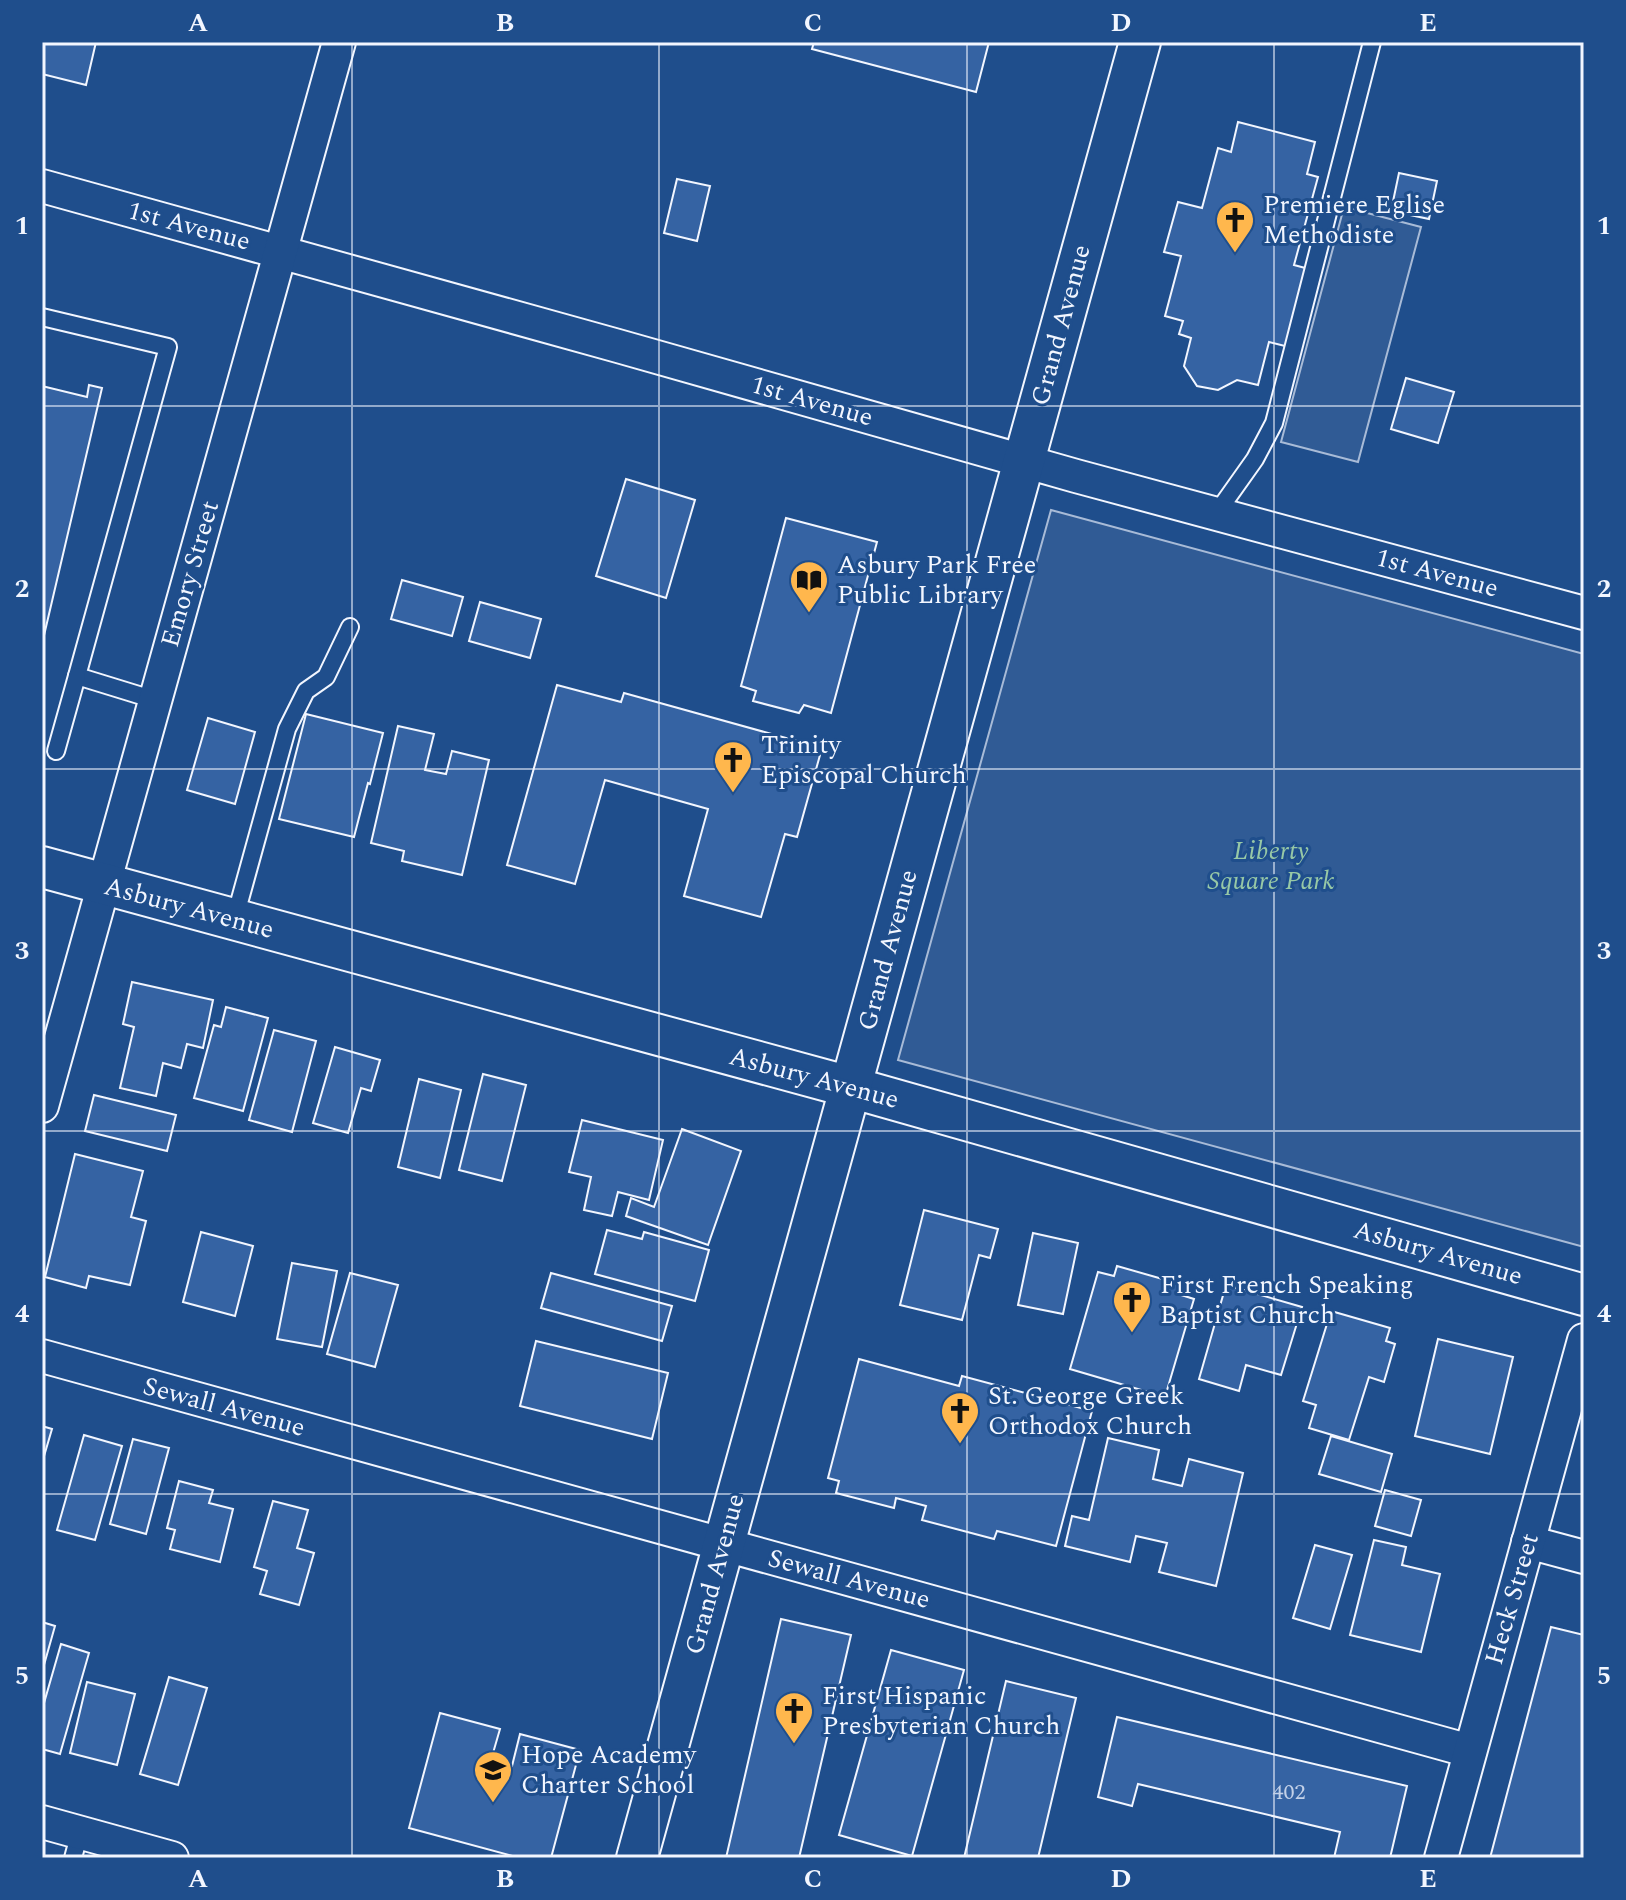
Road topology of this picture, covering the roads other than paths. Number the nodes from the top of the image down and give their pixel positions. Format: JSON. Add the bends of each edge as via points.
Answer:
{"nodes":[{"id":1,"x":339,"y":42,"type":"edge"},
{"id":2,"x":1140,"y":42,"type":"edge"},
{"id":3,"x":1372,"y":42,"type":"edge"},
{"id":4,"x":42,"y":186,"type":"edge"},
{"id":5,"x":281,"y":251,"type":"junction"},
{"id":6,"x":42,"y":317,"type":"edge"},
{"id":7,"x":1024,"y":462,"type":"junction"},
{"id":8,"x":1216,"y":514,"type":"junction"},
{"id":9,"x":1584,"y":613,"type":"edge"},
{"id":10,"x":350,"y":627,"type":"dead end"},
{"id":11,"x":77,"y":676,"type":"junction"},
{"id":12,"x":155,"y":700,"type":"junction"},
{"id":13,"x":56,"y":751,"type":"dead end"},
{"id":14,"x":42,"y":867,"type":"edge"},
{"id":15,"x":103,"y":884,"type":"junction"},
{"id":16,"x":234,"y":921,"type":"junction"},
{"id":17,"x":850,"y":1087,"type":"junction"},
{"id":18,"x":42,"y":1106,"type":"edge"},
{"id":19,"x":1584,"y":1295,"type":"edge"},
{"id":20,"x":1584,"y":1340,"type":"edge"},
{"id":21,"x":42,"y":1356,"type":"edge"},
{"id":22,"x":1528,"y":1542,"type":"junction"},
{"id":23,"x":724,"y":1545,"type":"junction"},
{"id":24,"x":1584,"y":1557,"type":"edge"},
{"id":25,"x":1470,"y":1751,"type":"junction"},
{"id":26,"x":42,"y":1822,"type":"edge"},
{"id":27,"x":76,"y":1845,"type":"edge"},
{"id":28,"x":172,"y":1858,"type":"edge"},
{"id":29,"x":637,"y":1858,"type":"edge"},
{"id":30,"x":1441,"y":1858,"type":"edge"}],
"edges":[{"from":1,"to":5,"type":"street","name":"Emory Street"},
{"from":2,"to":7,"type":"street","name":"Grand Avenue"},
{"from":3,"to":8,"type":"lane","via":[[1274,423]]},
{"from":4,"to":5,"type":"street","name":"1st Avenue"},
{"from":5,"to":7,"type":"street","name":"1st Avenue"},
{"from":5,"to":12,"type":"street","name":"Emory Street"},
{"from":6,"to":11,"type":"lane","via":[[168,347]]},
{"from":7,"to":8,"type":"street","name":"1st Avenue"},
{"from":7,"to":17,"type":"street","name":"Grand Avenue"},
{"from":8,"to":9,"type":"street","name":"1st Avenue"},
{"from":10,"to":16,"type":"lane","via":[[326,677],[306,691],[287,729]]},
{"from":11,"to":12,"type":"lane"},
{"from":11,"to":13,"type":"lane"},
{"from":12,"to":15,"type":"street","name":"Emory Street"},
{"from":14,"to":15,"type":"street","name":"Asbury Avenue"},
{"from":15,"to":16,"type":"street","name":"Asbury Avenue"},
{"from":15,"to":18,"type":"street","name":"Emory Street"},
{"from":16,"to":17,"type":"street","name":"Asbury Avenue"},
{"from":17,"to":19,"type":"street","name":"Asbury Avenue"},
{"from":17,"to":23,"type":"street","name":"Grand Avenue"},
{"from":20,"to":22,"type":"street","name":"Heck Street"},
{"from":21,"to":23,"type":"street","name":"Sewall Avenue"},
{"from":22,"to":24,"type":"street"},
{"from":22,"to":25,"type":"street","name":"Heck Street"},
{"from":23,"to":25,"type":"street","name":"Sewall Avenue"},
{"from":23,"to":29,"type":"street","name":"Grand Avenue"},
{"from":25,"to":30,"type":"street","name":"Heck Street"},
{"from":26,"to":27,"type":"street"},
{"from":27,"to":28,"type":"street"}]}
